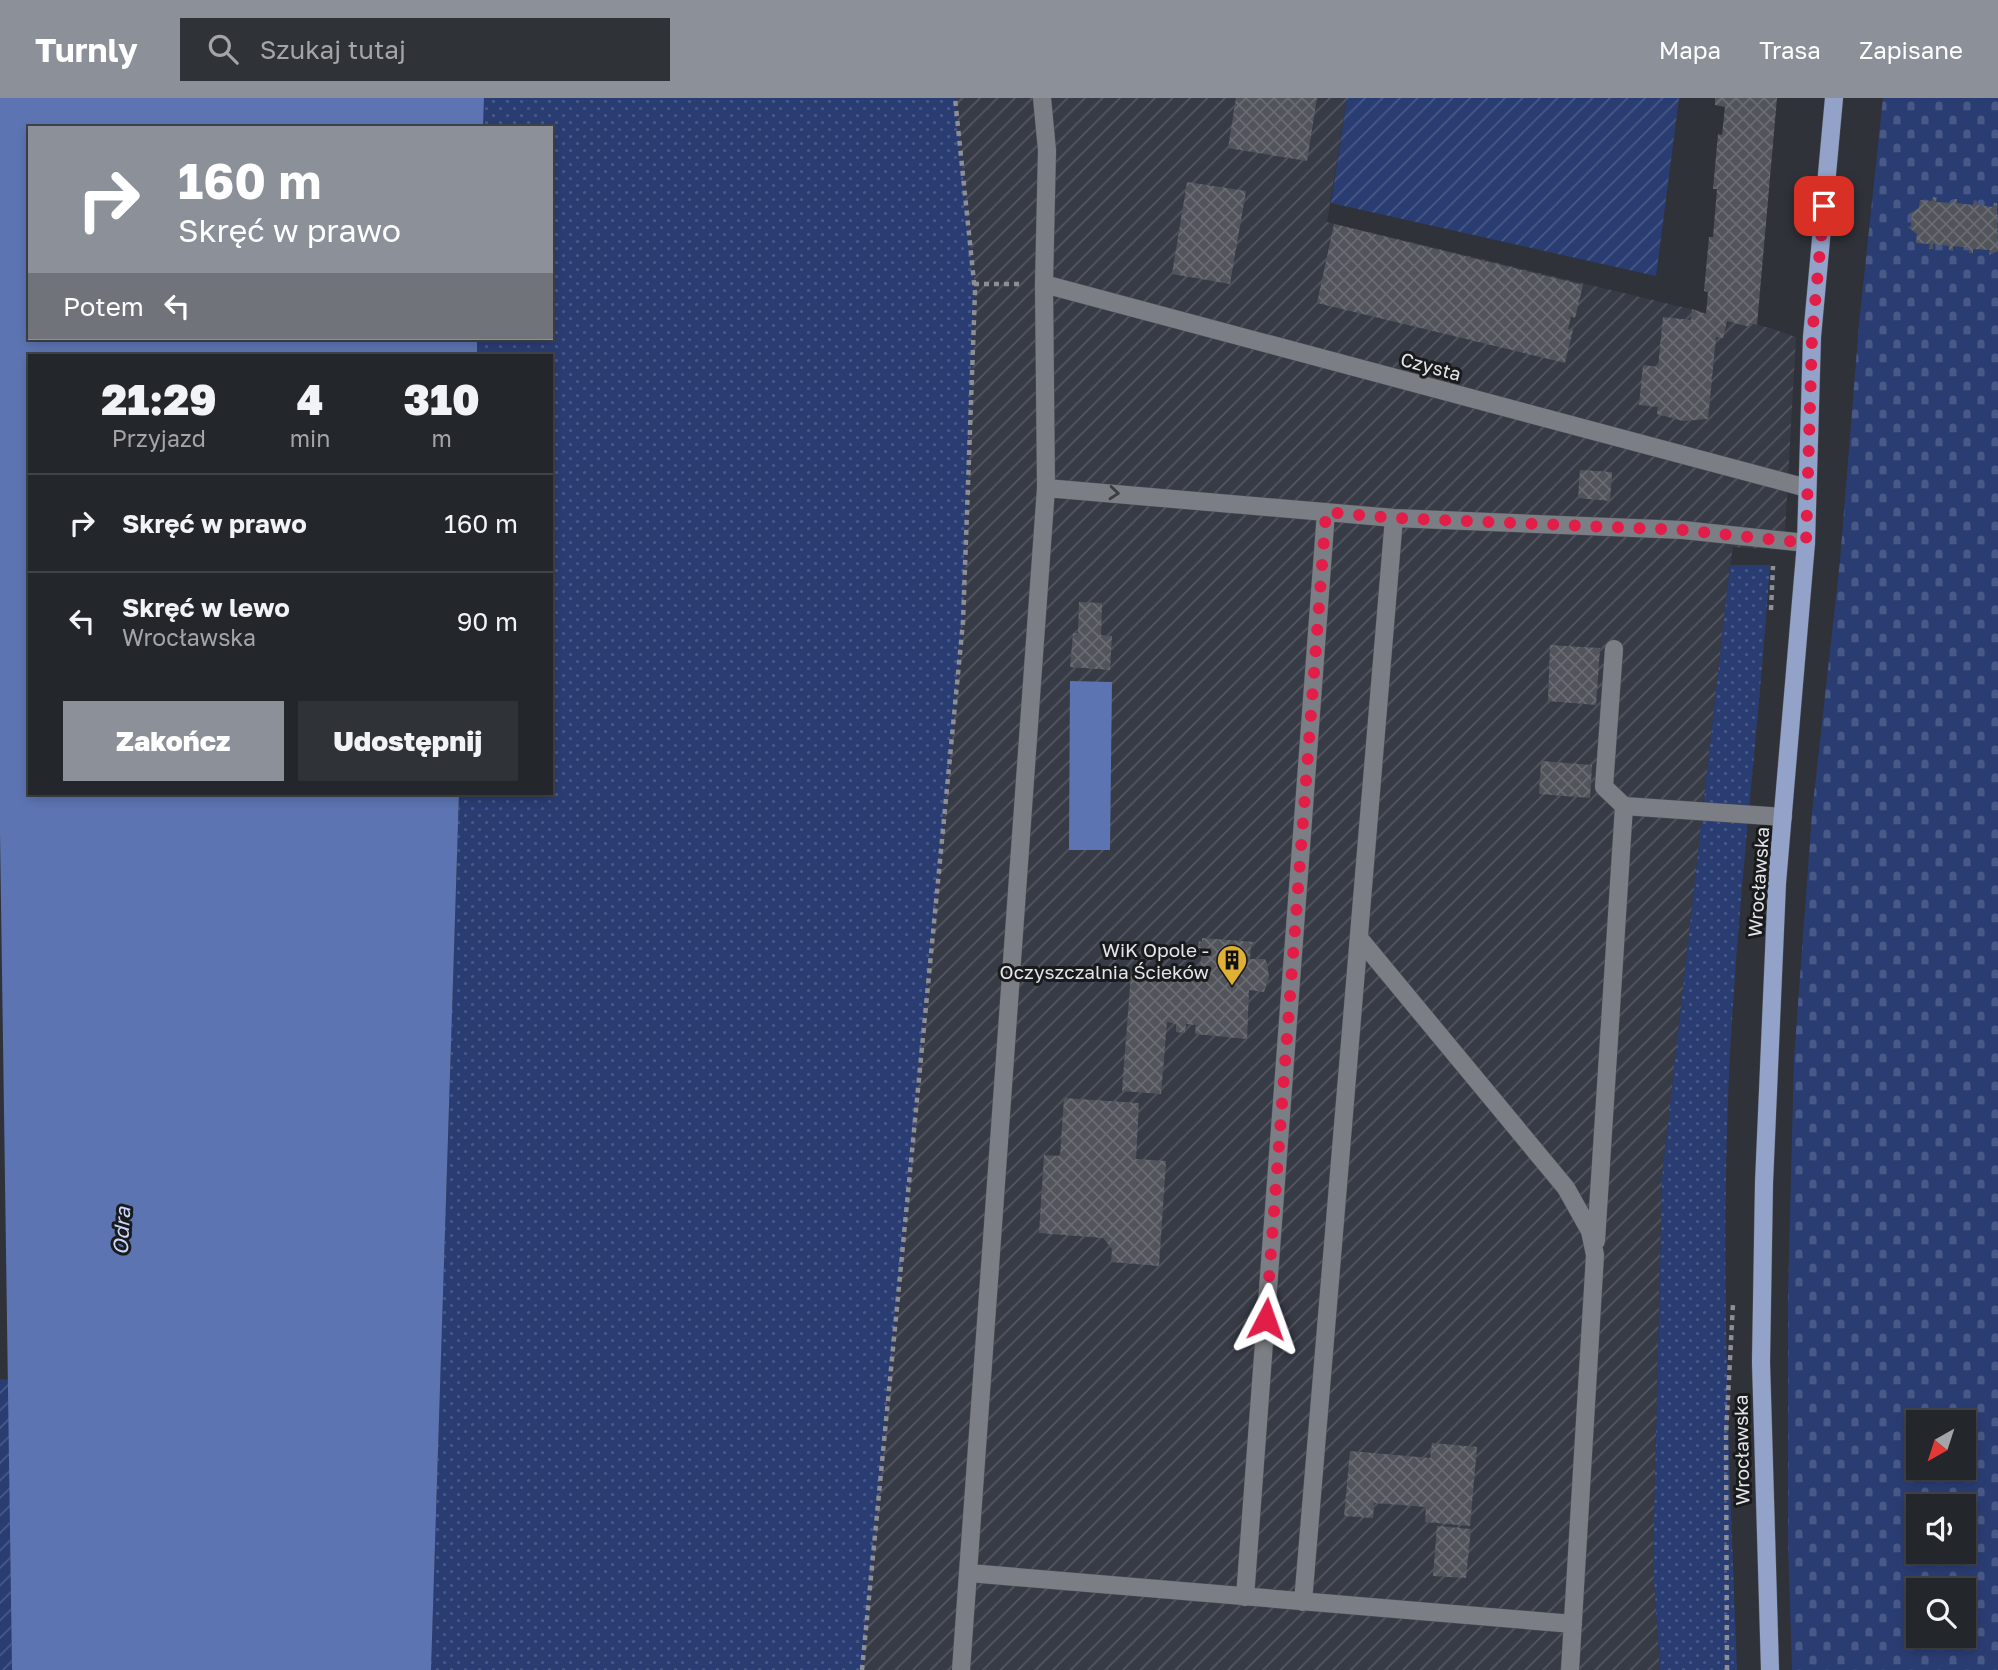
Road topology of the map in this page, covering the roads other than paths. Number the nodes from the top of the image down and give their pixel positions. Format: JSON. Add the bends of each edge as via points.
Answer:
{"nodes":[{"id":1,"x":1042,"y":98,"type":"edge"},
{"id":2,"x":1834,"y":98,"type":"edge"},
{"id":3,"x":1044,"y":284,"type":"junction"},
{"id":4,"x":1046,"y":488,"type":"junction"},
{"id":5,"x":1807,"y":488,"type":"junction"},
{"id":6,"x":1326,"y":512,"type":"junction"},
{"id":7,"x":1394,"y":518,"type":"junction"},
{"id":8,"x":1806,"y":543,"type":"junction"},
{"id":9,"x":1614,"y":649,"type":"dead end"},
{"id":10,"x":1623,"y":806,"type":"junction"},
{"id":11,"x":1783,"y":817,"type":"junction"},
{"id":12,"x":1359,"y":938,"type":"junction"},
{"id":13,"x":1595,"y":1255,"type":"junction"},
{"id":14,"x":969,"y":1573,"type":"junction"},
{"id":15,"x":1245,"y":1597,"type":"junction"},
{"id":16,"x":1303,"y":1602,"type":"junction"},
{"id":17,"x":1573,"y":1624,"type":"junction"},
{"id":18,"x":961,"y":1670,"type":"edge"},
{"id":19,"x":1570,"y":1670,"type":"edge"},
{"id":20,"x":1770,"y":1670,"type":"edge"}],
"edges":[{"from":1,"to":3,"type":"street","via":[[1047,150]]},
{"from":2,"to":5,"type":"main road","name":"Wrocławska","via":[[1813,324]]},
{"from":3,"to":4,"type":"street"},
{"from":3,"to":5,"type":"street","name":"Czysta"},
{"from":4,"to":6,"type":"street","one_way":true},
{"from":4,"to":14,"type":"street"},
{"from":5,"to":8,"type":"main road","name":"Wrocławska"},
{"from":6,"to":7,"type":"street"},
{"from":6,"to":15,"type":"street"},
{"from":7,"to":8,"type":"street","via":[[1683,530]]},
{"from":7,"to":12,"type":"street"},
{"from":8,"to":11,"type":"main road","name":"Wrocławska"},
{"from":9,"to":10,"type":"street","via":[[1604,787]]},
{"from":10,"to":11,"type":"street"},
{"from":10,"to":13,"type":"street"},
{"from":11,"to":20,"type":"main road","name":"Wrocławska","via":[[1764,1183],[1760,1362]]},
{"from":12,"to":13,"type":"street","via":[[1566,1188],[1590,1231]]},
{"from":12,"to":16,"type":"street"},
{"from":13,"to":17,"type":"street"},
{"from":14,"to":15,"type":"street"},
{"from":14,"to":18,"type":"street"},
{"from":15,"to":16,"type":"street"},
{"from":16,"to":17,"type":"street"},
{"from":17,"to":19,"type":"street"}]}
